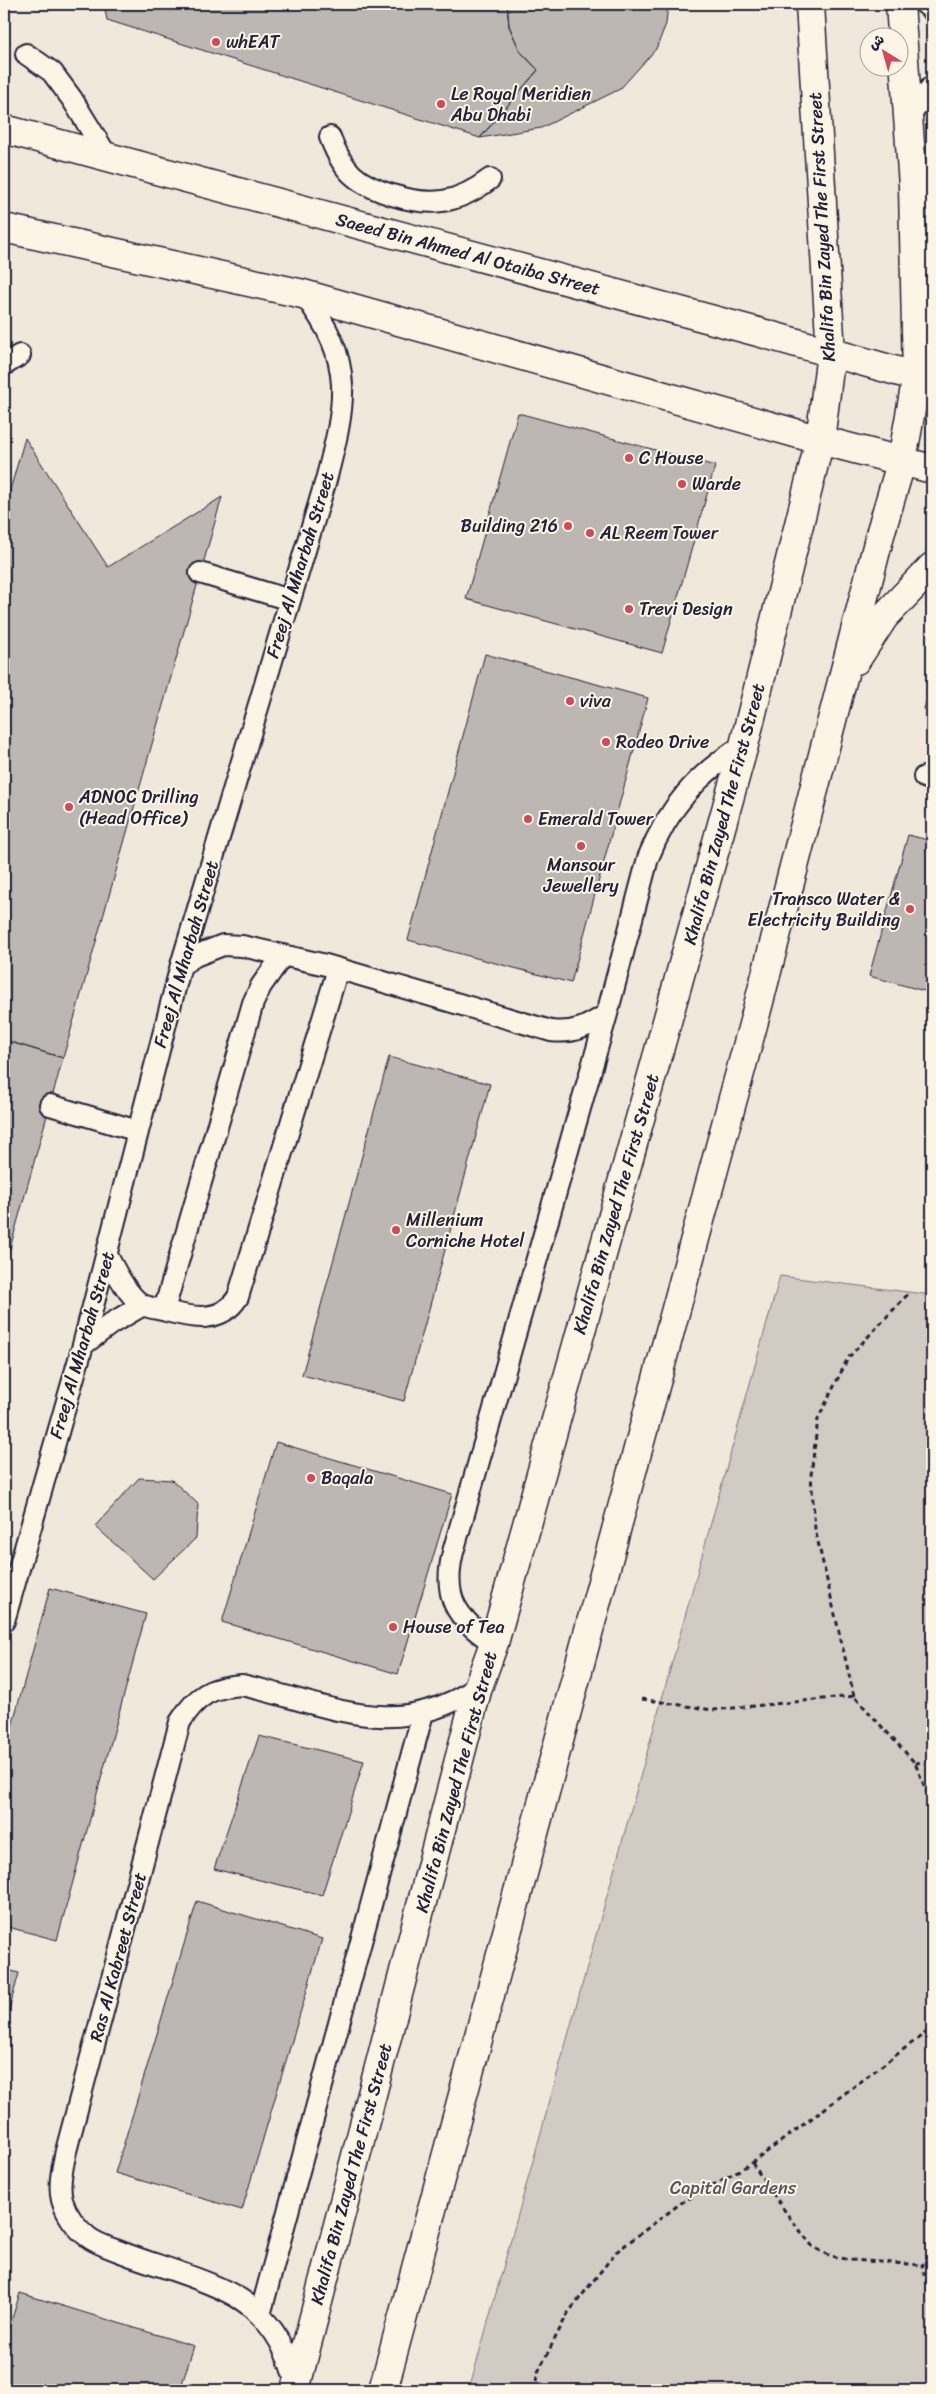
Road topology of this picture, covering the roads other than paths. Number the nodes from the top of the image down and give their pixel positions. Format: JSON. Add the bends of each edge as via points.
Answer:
{"nodes":[{"id":1,"x":810,"y":4,"type":"edge"},
{"id":2,"x":900,"y":4,"type":"edge"},
{"id":3,"x":925,"y":4,"type":"edge"},
{"id":4,"x":932,"y":10,"type":"edge"},
{"id":5,"x":26,"y":54,"type":"dead end"},
{"id":6,"x":932,"y":86,"type":"edge"},
{"id":7,"x":909,"y":117,"type":"junction"},
{"id":8,"x":4,"y":129,"type":"edge"},
{"id":9,"x":330,"y":137,"type":"dead end"},
{"id":10,"x":107,"y":156,"type":"junction"},
{"id":11,"x":490,"y":180,"type":"dead end"},
{"id":12,"x":913,"y":186,"type":"junction"},
{"id":13,"x":932,"y":220,"type":"edge"},
{"id":14,"x":4,"y":228,"type":"edge"},
{"id":15,"x":303,"y":294,"type":"junction"},
{"id":16,"x":831,"y":353,"type":"junction"},
{"id":17,"x":925,"y":379,"type":"edge"},
{"id":18,"x":820,"y":440,"type":"junction"},
{"id":19,"x":902,"y":460,"type":"junction"},
{"id":20,"x":932,"y":469,"type":"edge"},
{"id":21,"x":932,"y":567,"type":"edge"},
{"id":22,"x":200,"y":573,"type":"dead end"},
{"id":23,"x":290,"y":600,"type":"junction"},
{"id":24,"x":842,"y":685,"type":"junction"},
{"id":25,"x":744,"y":745,"type":"junction"},
{"id":26,"x":283,"y":955,"type":"junction"},
{"id":27,"x":181,"y":965,"type":"junction"},
{"id":28,"x":338,"y":969,"type":"junction"},
{"id":29,"x":607,"y":1014,"type":"junction"},
{"id":30,"x":50,"y":1104,"type":"dead end"},
{"id":31,"x":138,"y":1132,"type":"junction"},
{"id":32,"x":107,"y":1255,"type":"junction"},
{"id":33,"x":143,"y":1305,"type":"junction"},
{"id":34,"x":164,"y":1310,"type":"junction"},
{"id":35,"x":83,"y":1345,"type":"junction"},
{"id":36,"x":4,"y":1621,"type":"edge"},
{"id":37,"x":494,"y":1643,"type":"junction"},
{"id":38,"x":478,"y":1687,"type":"junction"},
{"id":39,"x":422,"y":1713,"type":"junction"},
{"id":40,"x":260,"y":2315,"type":"junction"},
{"id":41,"x":295,"y":2388,"type":"edge"},
{"id":42,"x":382,"y":2390,"type":"edge"}],
"edges":[{"from":1,"to":16,"type":"main road","name":"Khalifa Bin Zayed The First Street"},
{"from":2,"to":7,"type":"main road"},
{"from":3,"to":4,"type":"lane"},
{"from":5,"to":10,"type":"lane","via":[[52,72]]},
{"from":6,"to":7,"type":"lane"},
{"from":7,"to":12,"type":"main road"},
{"from":8,"to":10,"type":"main road","name":"Saeed Bin Ahmed Al Otaiba Street"},
{"from":9,"to":11,"type":"lane","via":[[345,168],[357,180],[417,202],[437,203],[456,199]]},
{"from":10,"to":16,"type":"main road","name":"Saeed Bin Ahmed Al Otaiba Street"},
{"from":12,"to":13,"type":"main road"},
{"from":12,"to":17,"type":"main road"},
{"from":14,"to":15,"type":"main road"},
{"from":15,"to":18,"type":"main road"},
{"from":15,"to":23,"type":"lane","name":"Freej Al Mharbah Street","via":[[330,336],[338,359],[343,409],[326,480]]},
{"from":16,"to":17,"type":"main road","name":"Saeed Bin Ahmed Al Otaiba Street"},
{"from":16,"to":18,"type":"main road","name":"Khalifa Bin Zayed The First Street"},
{"from":17,"to":19,"type":"main road"},
{"from":18,"to":19,"type":"main road"},
{"from":18,"to":25,"type":"main road","name":"Khalifa Bin Zayed The First Street"},
{"from":19,"to":20,"type":"main road"},
{"from":19,"to":24,"type":"main road"},
{"from":21,"to":24,"type":"main road","via":[[884,618]]},
{"from":22,"to":23,"type":"lane"},
{"from":23,"to":27,"type":"lane","name":"Freej Al Mharbah Street"},
{"from":24,"to":42,"type":"main road"},
{"from":25,"to":29,"type":"lane","via":[[722,758],[686,792],[658,834],[648,858]]},
{"from":25,"to":37,"type":"main road","name":"Khalifa Bin Zayed The First Street"},
{"from":26,"to":27,"type":"lane","via":[[223,945]]},
{"from":26,"to":28,"type":"lane"},
{"from":26,"to":34,"type":"lane","via":[[261,986],[254,1003]]},
{"from":27,"to":31,"type":"lane","name":"Freej Al Mharbah Street"},
{"from":28,"to":29,"type":"lane","via":[[551,1031],[583,1029]]},
{"from":28,"to":34,"type":"lane","via":[[238,1296],[233,1305],[216,1316],[206,1318],[182,1316]]},
{"from":29,"to":37,"type":"lane","via":[[448,1569],[448,1587],[462,1619]]},
{"from":30,"to":31,"type":"lane"},
{"from":31,"to":32,"type":"lane","name":"Freej Al Mharbah Street"},
{"from":32,"to":33,"type":"lane","via":[[118,1277]]},
{"from":32,"to":35,"type":"lane","name":"Freej Al Mharbah Street"},
{"from":33,"to":34,"type":"lane"},
{"from":33,"to":35,"type":"lane"},
{"from":35,"to":36,"type":"lane","name":"Freej Al Mharbah Street"},
{"from":37,"to":38,"type":"main road","name":"Khalifa Bin Zayed The First Street"},
{"from":38,"to":39,"type":"lane","name":"Ras Al Kabreet Street","via":[[443,1707]]},
{"from":38,"to":41,"type":"main road","name":"Khalifa Bin Zayed The First Street"},
{"from":39,"to":40,"type":"lane"},
{"from":39,"to":40,"type":"lane","name":"Ras Al Kabreet Street","via":[[402,1717],[361,1715],[242,1684],[223,1686],[205,1693],[190,1706],[180,1722],[66,2151],[61,2175],[62,2199],[72,2220],[88,2238],[230,2293]]},
{"from":40,"to":41,"type":"lane","name":"Ras Al Kabreet Street","via":[[281,2341],[291,2363]]}]}
